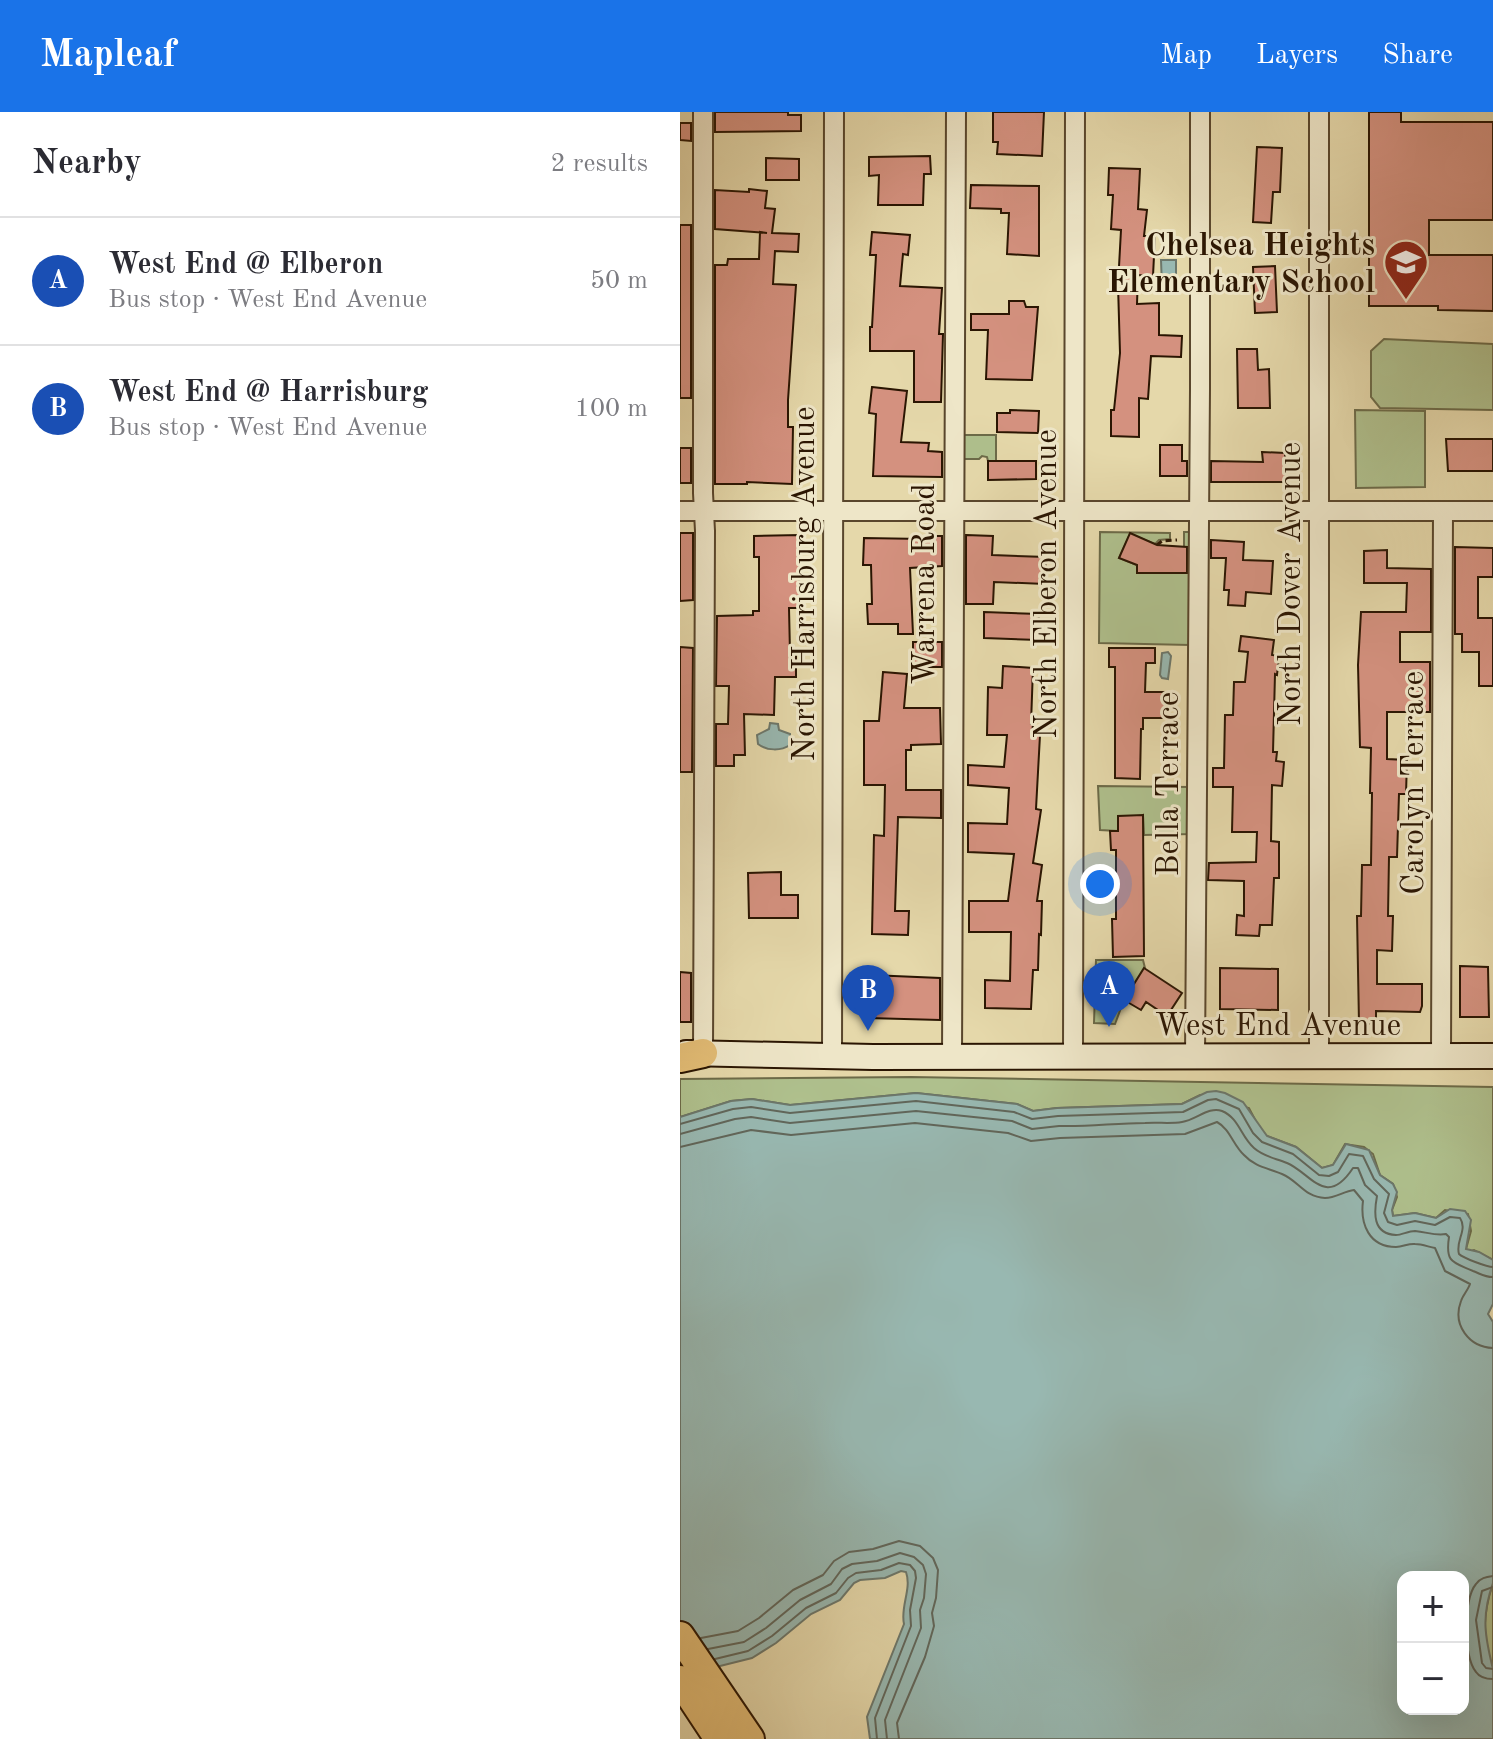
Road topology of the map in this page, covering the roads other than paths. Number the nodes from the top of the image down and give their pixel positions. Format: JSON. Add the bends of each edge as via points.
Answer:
{"nodes":[{"id":1,"x":703,"y":112,"type":"edge"},
{"id":2,"x":834,"y":112,"type":"edge"},
{"id":3,"x":956,"y":112,"type":"edge"},
{"id":4,"x":1075,"y":112,"type":"edge"},
{"id":5,"x":1200,"y":112,"type":"edge"},
{"id":6,"x":1319,"y":112,"type":"edge"},
{"id":7,"x":680,"y":511,"type":"edge"},
{"id":8,"x":832,"y":511,"type":"junction"},
{"id":9,"x":953,"y":511,"type":"junction"},
{"id":10,"x":1075,"y":511,"type":"junction"},
{"id":11,"x":1198,"y":511,"type":"junction"},
{"id":12,"x":1318,"y":511,"type":"junction"},
{"id":13,"x":1443,"y":511,"type":"junction"},
{"id":14,"x":1493,"y":511,"type":"edge"},
{"id":15,"x":704,"y":512,"type":"junction"},
{"id":16,"x":688,"y":1055,"type":"edge"},
{"id":17,"x":832,"y":1056,"type":"junction"},
{"id":18,"x":1319,"y":1056,"type":"junction"},
{"id":19,"x":1441,"y":1056,"type":"junction"},
{"id":20,"x":1493,"y":1056,"type":"edge"},
{"id":21,"x":952,"y":1057,"type":"junction"},
{"id":22,"x":1073,"y":1057,"type":"junction"},
{"id":23,"x":1195,"y":1057,"type":"junction"},
{"id":24,"x":680,"y":1636,"type":"edge"},
{"id":25,"x":680,"y":1680,"type":"edge"},
{"id":26,"x":711,"y":1702,"type":"junction"},
{"id":27,"x":719,"y":1739,"type":"edge"},
{"id":28,"x":750,"y":1739,"type":"edge"}],
"edges":[{"from":1,"to":15,"type":"street"},
{"from":2,"to":8,"type":"street","name":"North Harrisburg Avenue"},
{"from":3,"to":9,"type":"street","name":"Warrena Road"},
{"from":4,"to":10,"type":"street","name":"North Elberon Avenue"},
{"from":5,"to":11,"type":"street","name":"Bella Terrace"},
{"from":6,"to":12,"type":"street","name":"North Dover Avenue"},
{"from":7,"to":15,"type":"street"},
{"from":8,"to":9,"type":"street"},
{"from":8,"to":15,"type":"street"},
{"from":8,"to":17,"type":"street","name":"North Harrisburg Avenue"},
{"from":9,"to":10,"type":"street"},
{"from":9,"to":21,"type":"street","name":"Warrena Road"},
{"from":10,"to":11,"type":"street"},
{"from":10,"to":22,"type":"street","name":"North Elberon Avenue"},
{"from":11,"to":12,"type":"street"},
{"from":11,"to":23,"type":"street","name":"Bella Terrace"},
{"from":12,"to":13,"type":"street"},
{"from":12,"to":18,"type":"street","name":"North Dover Avenue"},
{"from":13,"to":14,"type":"street"},
{"from":13,"to":19,"type":"street","name":"Carolyn Terrace"},
{"from":15,"to":16,"type":"street"},
{"from":16,"to":17,"type":"main road","name":"West End Avenue"},
{"from":17,"to":21,"type":"main road","name":"West End Avenue"},
{"from":18,"to":19,"type":"main road","name":"West End Avenue"},
{"from":18,"to":23,"type":"main road","name":"West End Avenue"},
{"from":19,"to":20,"type":"main road","name":"West End Avenue"},
{"from":21,"to":22,"type":"main road","name":"West End Avenue"},
{"from":22,"to":23,"type":"main road","name":"West End Avenue"},
{"from":24,"to":26,"type":"highway"},
{"from":25,"to":26,"type":"highway"},
{"from":26,"to":27,"type":"highway"},
{"from":26,"to":28,"type":"highway"}]}
